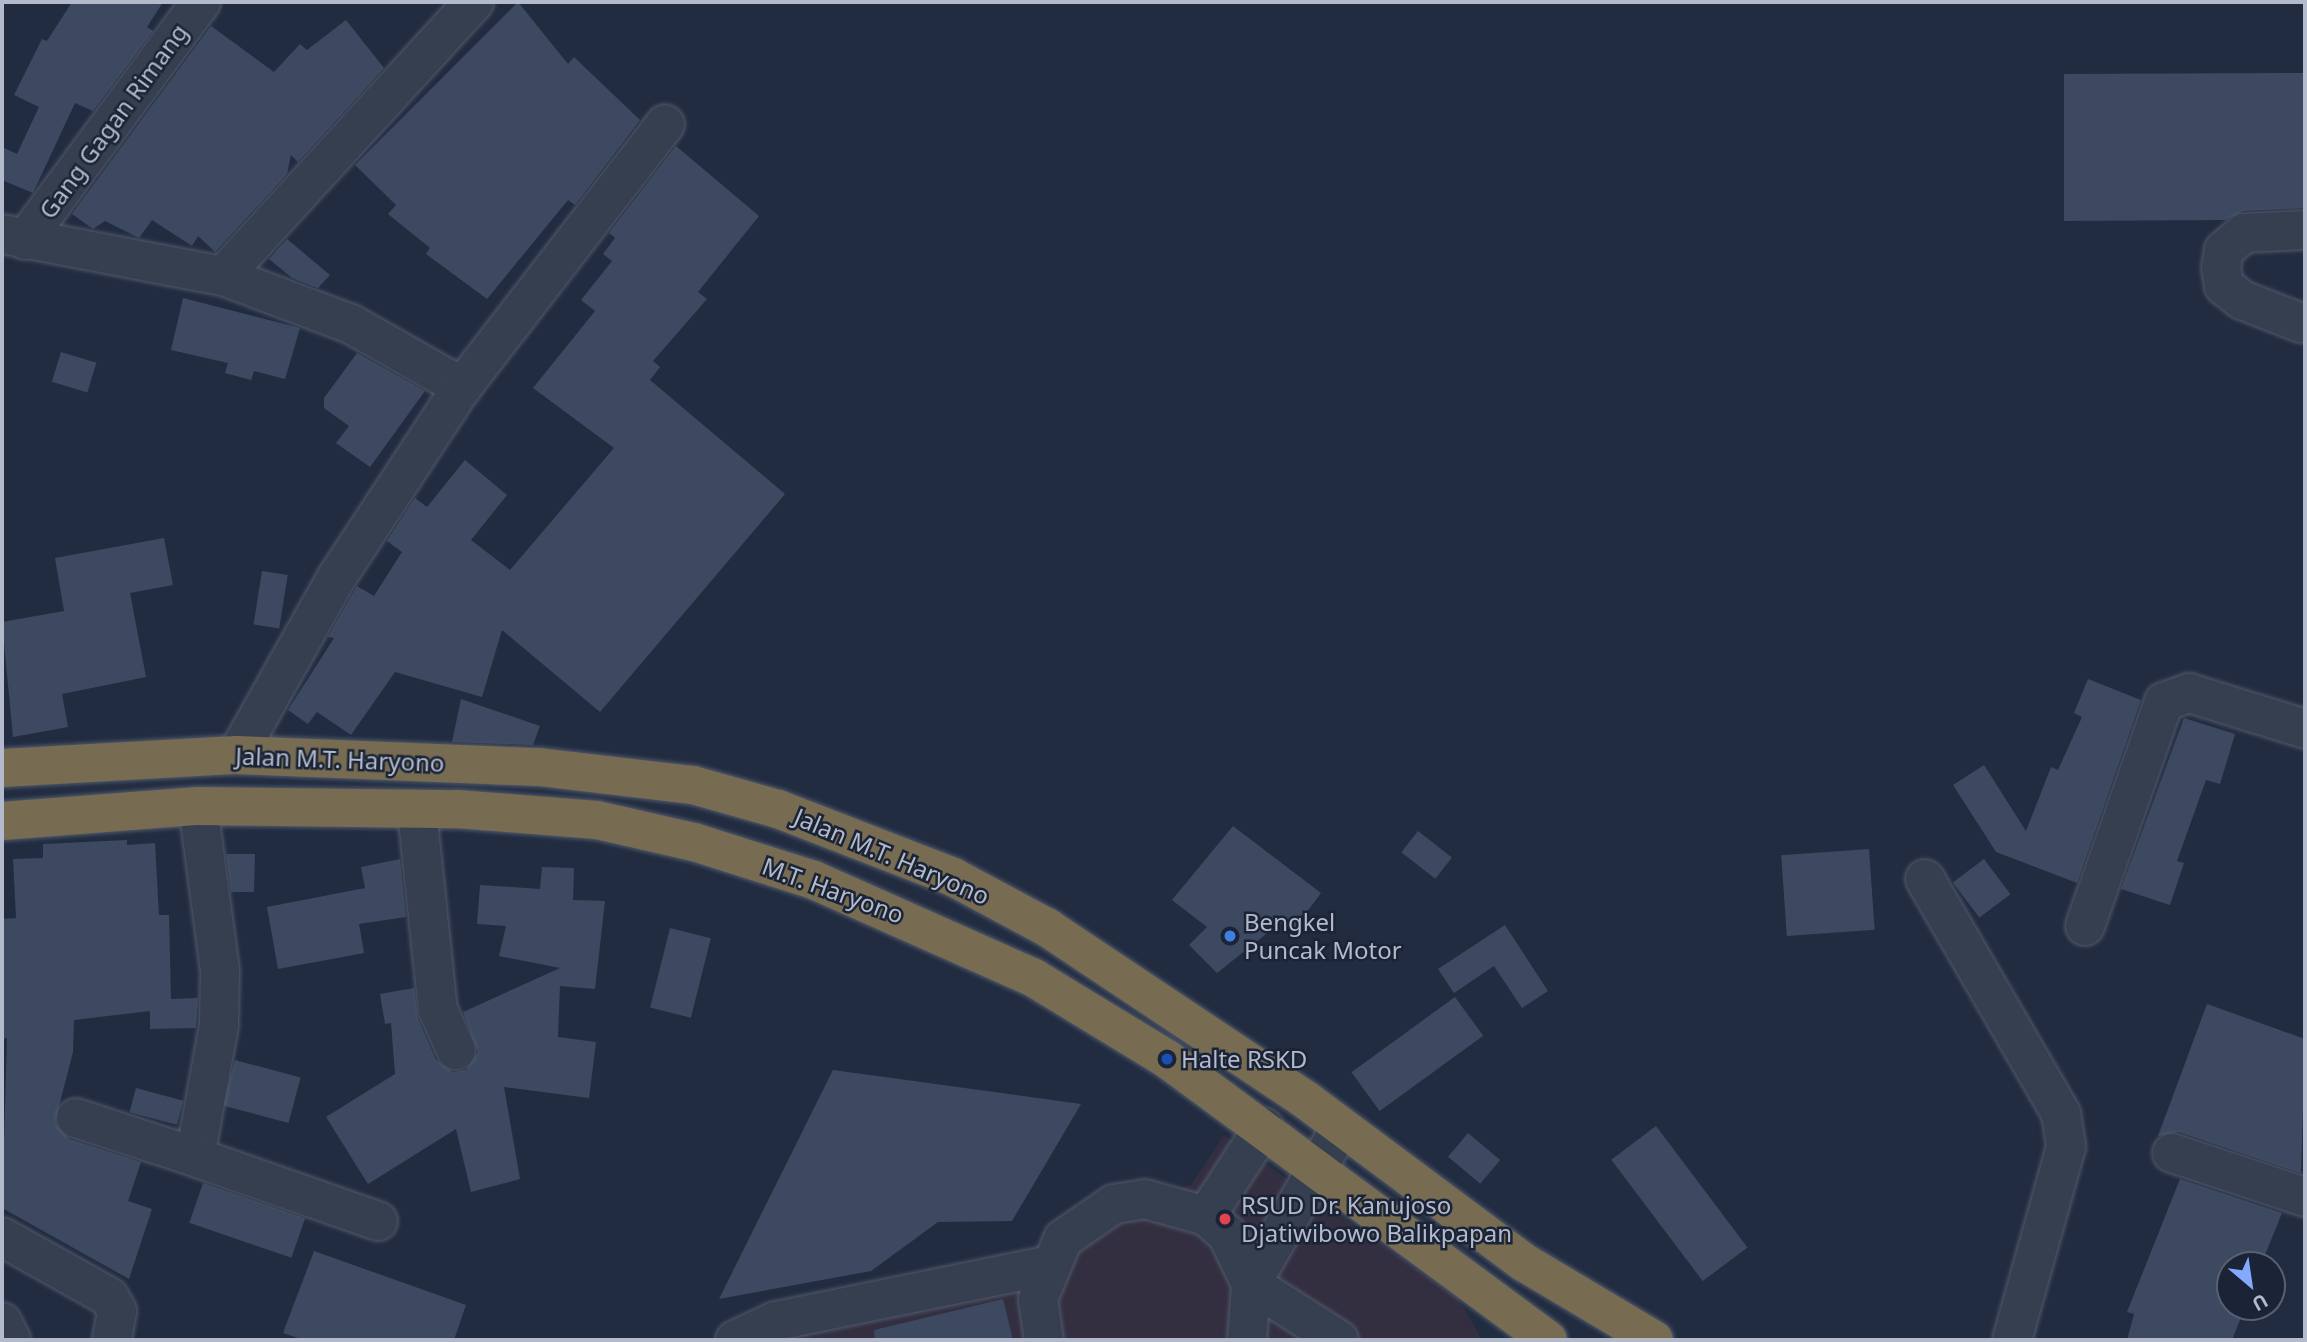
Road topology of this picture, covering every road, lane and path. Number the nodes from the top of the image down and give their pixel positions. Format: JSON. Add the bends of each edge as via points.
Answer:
{"nodes":[{"id":1,"x":201,"y":2,"type":"edge"},
{"id":2,"x":474,"y":2,"type":"edge"},
{"id":3,"x":665,"y":124,"type":"dead end"},
{"id":4,"x":2305,"y":230,"type":"edge"},
{"id":5,"x":13,"y":237,"type":"edge"},
{"id":6,"x":223,"y":276,"type":"junction"},
{"id":7,"x":2301,"y":323,"type":"dead end"},
{"id":8,"x":461,"y":387,"type":"junction"},
{"id":9,"x":2305,"y":729,"type":"edge"},
{"id":10,"x":237,"y":755,"type":"junction"},
{"id":11,"x":2,"y":768,"type":"edge"},
{"id":12,"x":198,"y":806,"type":"junction"},
{"id":13,"x":283,"y":807,"type":"joint"},
{"id":14,"x":417,"y":811,"type":"junction"},
{"id":15,"x":2,"y":821,"type":"edge"},
{"id":16,"x":1925,"y":879,"type":"dead end"},
{"id":17,"x":2085,"y":926,"type":"dead end"},
{"id":18,"x":456,"y":1049,"type":"dead end"},
{"id":19,"x":76,"y":1118,"type":"dead end"},
{"id":20,"x":1264,"y":1127,"type":"junction"},
{"id":21,"x":1341,"y":1127,"type":"junction"},
{"id":22,"x":2172,"y":1153,"type":"dead end"},
{"id":23,"x":195,"y":1157,"type":"junction"},
{"id":24,"x":1318,"y":1166,"type":"junction"},
{"id":25,"x":2305,"y":1196,"type":"edge"},
{"id":26,"x":1206,"y":1216,"type":"junction"},
{"id":27,"x":378,"y":1221,"type":"dead end"},
{"id":28,"x":2,"y":1237,"type":"edge"},
{"id":29,"x":1046,"y":1266,"type":"junction"},
{"id":30,"x":1251,"y":1284,"type":"junction"},
{"id":31,"x":2,"y":1322,"type":"edge"},
{"id":32,"x":11,"y":1340,"type":"edge"},
{"id":33,"x":112,"y":1340,"type":"edge"},
{"id":34,"x":735,"y":1340,"type":"edge"},
{"id":35,"x":1044,"y":1340,"type":"edge"},
{"id":36,"x":1247,"y":1340,"type":"edge"},
{"id":37,"x":1339,"y":1340,"type":"edge"},
{"id":38,"x":1548,"y":1340,"type":"edge"},
{"id":39,"x":1654,"y":1340,"type":"edge"},
{"id":40,"x":2012,"y":1340,"type":"edge"}],
"edges":[{"from":1,"to":5,"type":"street","name":"Gang Gagan Rimang"},
{"from":2,"to":6,"type":"street"},
{"from":3,"to":8,"type":"street"},
{"from":4,"to":7,"type":"street","via":[[2244,233],[2224,250],[2221,268],[2224,286],[2242,300]]},
{"from":5,"to":6,"type":"street"},
{"from":6,"to":8,"type":"street","via":[[351,324]]},
{"from":8,"to":10,"type":"street","via":[[337,577]]},
{"from":9,"to":17,"type":"street","via":[[2189,693],[2164,702]]},
{"from":10,"to":11,"type":"highway","name":"Jalan M.T. Haryono"},
{"from":10,"to":21,"type":"highway","name":"Jalan M.T. Haryono","via":[[539,766],[693,785],[778,808],[953,877],[1048,928]]},
{"from":12,"to":13,"type":"highway","name":"Jalan M.T. Haryono"},
{"from":12,"to":15,"type":"highway","name":"Jalan M.T. Haryono"},
{"from":12,"to":23,"type":"street","via":[[220,971],[219,1025]]},
{"from":13,"to":14,"type":"highway","name":"M.T. Haryono"},
{"from":14,"to":18,"type":"street","via":[[438,1010]]},
{"from":14,"to":20,"type":"highway","name":"M.T. Haryono","via":[[597,820],[694,842],[814,880],[1034,978]]},
{"from":16,"to":40,"type":"street","via":[[2061,1114],[2066,1147]]},
{"from":19,"to":23,"type":"street"},
{"from":20,"to":24,"type":"highway","name":"M.T. Haryono"},
{"from":20,"to":26,"type":"street"},
{"from":21,"to":24,"type":"street"},
{"from":21,"to":39,"type":"highway","name":"Jalan M.T. Haryono","via":[[1525,1263]]},
{"from":22,"to":25,"type":"street"},
{"from":23,"to":27,"type":"street"},
{"from":24,"to":30,"type":"street"},
{"from":24,"to":38,"type":"highway"},
{"from":26,"to":29,"type":"street","via":[[1145,1199],[1114,1204],[1086,1218]]},
{"from":26,"to":30,"type":"street","via":[[1242,1258]]},
{"from":28,"to":33,"type":"street","via":[[109,1297],[117,1311]]},
{"from":29,"to":34,"type":"street","via":[[776,1321]]},
{"from":29,"to":35,"type":"street","via":[[1038,1299]]},
{"from":30,"to":36,"type":"street"},
{"from":30,"to":37,"type":"street"},
{"from":31,"to":32,"type":"street"}]}
